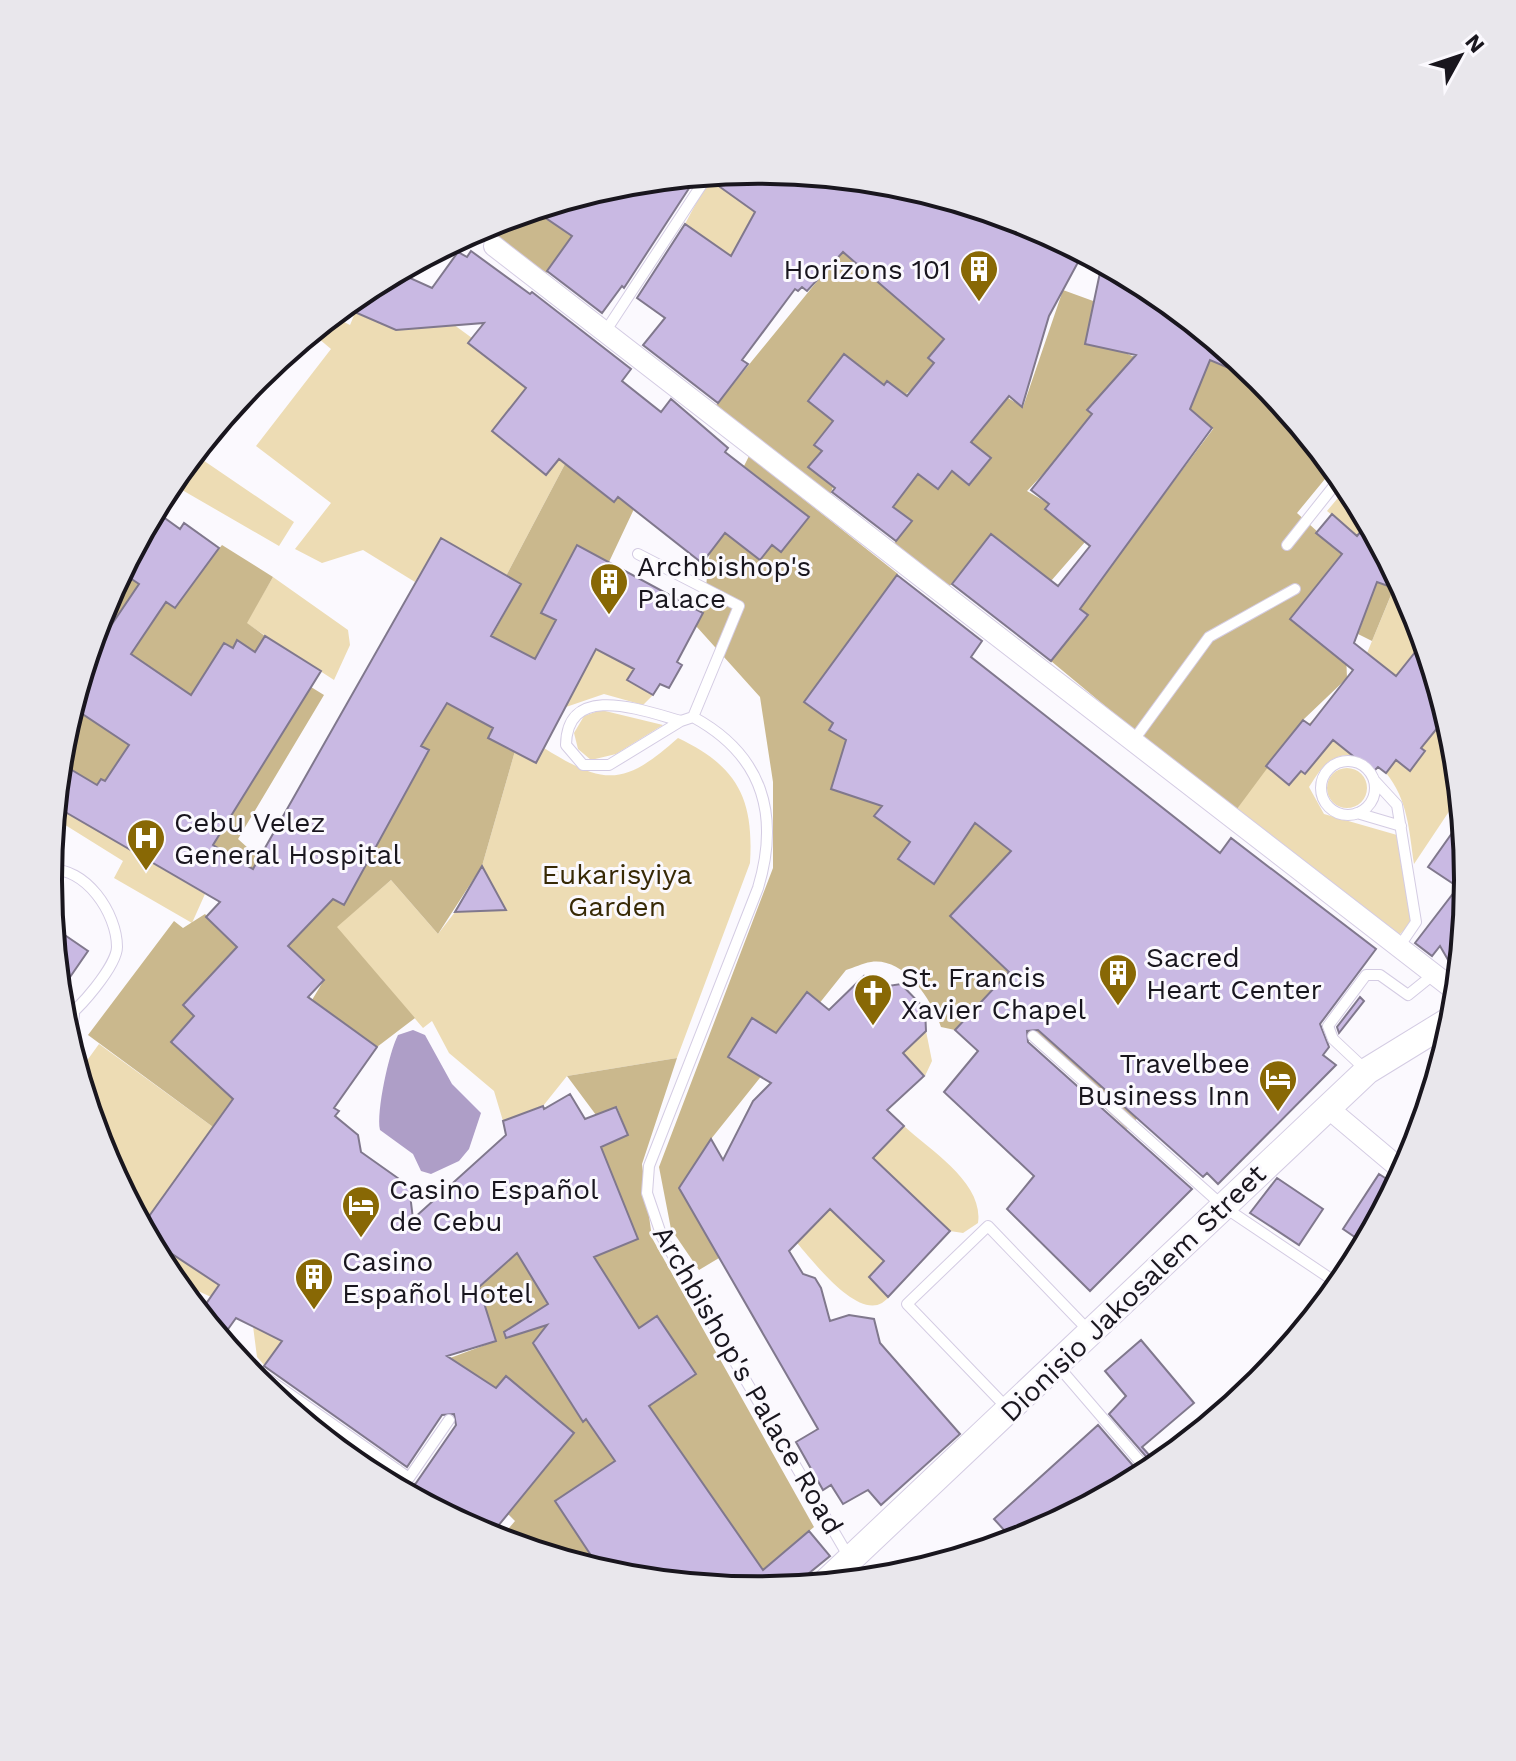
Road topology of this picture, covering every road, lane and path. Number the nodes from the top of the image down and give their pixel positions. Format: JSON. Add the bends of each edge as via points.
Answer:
{"nodes":[{"id":1,"x":700,"y":187,"type":"edge"},
{"id":2,"x":494,"y":246,"type":"dead end"},
{"id":3,"x":605,"y":332,"type":"junction"},
{"id":4,"x":1332,"y":488,"type":"edge"},
{"id":5,"x":1287,"y":545,"type":"dead end"},
{"id":6,"x":638,"y":554,"type":"dead end"},
{"id":7,"x":1295,"y":589,"type":"dead end"},
{"id":8,"x":693,"y":717,"type":"junction"},
{"id":9,"x":681,"y":721,"type":"junction"},
{"id":10,"x":1133,"y":741,"type":"junction"},
{"id":11,"x":1374,"y":780,"type":"junction"},
{"id":12,"x":1357,"y":813,"type":"junction"},
{"id":13,"x":1401,"y":826,"type":"junction"},
{"id":14,"x":62,"y":873,"type":"edge"},
{"id":15,"x":1399,"y":947,"type":"junction"},
{"id":16,"x":1434,"y":974,"type":"junction"},
{"id":17,"x":1446,"y":983,"type":"edge"},
{"id":18,"x":75,"y":1014,"type":"edge"},
{"id":19,"x":1438,"y":1027,"type":"edge"},
{"id":20,"x":1033,"y":1036,"type":"dead end"},
{"id":21,"x":1367,"y":1071,"type":"junction"},
{"id":22,"x":1328,"y":1108,"type":"junction"},
{"id":23,"x":1394,"y":1163,"type":"edge"},
{"id":24,"x":1224,"y":1207,"type":"junction"},
{"id":25,"x":1329,"y":1278,"type":"edge"},
{"id":26,"x":1090,"y":1333,"type":"junction"},
{"id":27,"x":1057,"y":1364,"type":"junction"},
{"id":28,"x":285,"y":1391,"type":"edge"},
{"id":29,"x":1008,"y":1410,"type":"junction"},
{"id":30,"x":449,"y":1420,"type":"dead end"},
{"id":31,"x":1140,"y":1462,"type":"edge"},
{"id":32,"x":398,"y":1470,"type":"junction"},
{"id":33,"x":395,"y":1474,"type":"edge"},
{"id":34,"x":851,"y":1560,"type":"junction"},
{"id":35,"x":837,"y":1572,"type":"edge"}],
"edges":[{"from":1,"to":3,"type":"lane"},
{"from":2,"to":3,"type":"street"},
{"from":3,"to":10,"type":"street"},
{"from":4,"to":5,"type":"lane"},
{"from":6,"to":8,"type":"lane","via":[[739,606]]},
{"from":7,"to":10,"type":"lane","via":[[1209,637]]},
{"from":8,"to":9,"type":"lane"},
{"from":8,"to":34,"type":"lane","name":"Archbishop's Palace Road","via":[[717,730],[763,792],[767,860],[649,1166],[647,1193],[662,1237]]},
{"from":9,"to":9,"type":"lane","via":[[622,706],[593,705],[570,721],[566,745],[583,765],[609,765]]},
{"from":10,"to":15,"type":"street"},
{"from":11,"to":12,"type":"lane","via":[[1374,794]]},
{"from":11,"to":12,"type":"lane","via":[[1353,761],[1327,770],[1322,796],[1330,808]]},
{"from":11,"to":13,"type":"lane","via":[[1397,805]]},
{"from":12,"to":13,"type":"lane"},
{"from":13,"to":15,"type":"lane","via":[[1416,922]]},
{"from":14,"to":18,"type":"lane","via":[[82,878],[104,906],[117,945],[115,958]]},
{"from":15,"to":16,"type":"street"},
{"from":16,"to":17,"type":"street"},
{"from":16,"to":21,"type":"lane","via":[[1408,995],[1372,972],[1328,1026],[1333,1039]]},
{"from":19,"to":21,"type":"street","name":"Dionisio Jakosalem Street"},
{"from":20,"to":24,"type":"lane"},
{"from":21,"to":22,"type":"street","name":"Dionisio Jakosalem Street"},
{"from":22,"to":23,"type":"street"},
{"from":22,"to":24,"type":"street","name":"Dionisio Jakosalem Street"},
{"from":24,"to":25,"type":"lane"},
{"from":24,"to":26,"type":"street","name":"Dionisio Jakosalem Street"},
{"from":26,"to":27,"type":"street","name":"Dionisio Jakosalem Street"},
{"from":26,"to":29,"type":"lane","via":[[988,1226],[907,1304]]},
{"from":27,"to":29,"type":"street","name":"Dionisio Jakosalem Street"},
{"from":27,"to":31,"type":"lane"},
{"from":28,"to":32,"type":"lane"},
{"from":29,"to":34,"type":"street","name":"Dionisio Jakosalem Street"},
{"from":30,"to":32,"type":"lane","via":[[409,1478]]},
{"from":32,"to":33,"type":"lane"},
{"from":34,"to":35,"type":"street","name":"Dionisio Jakosalem Street"}]}
